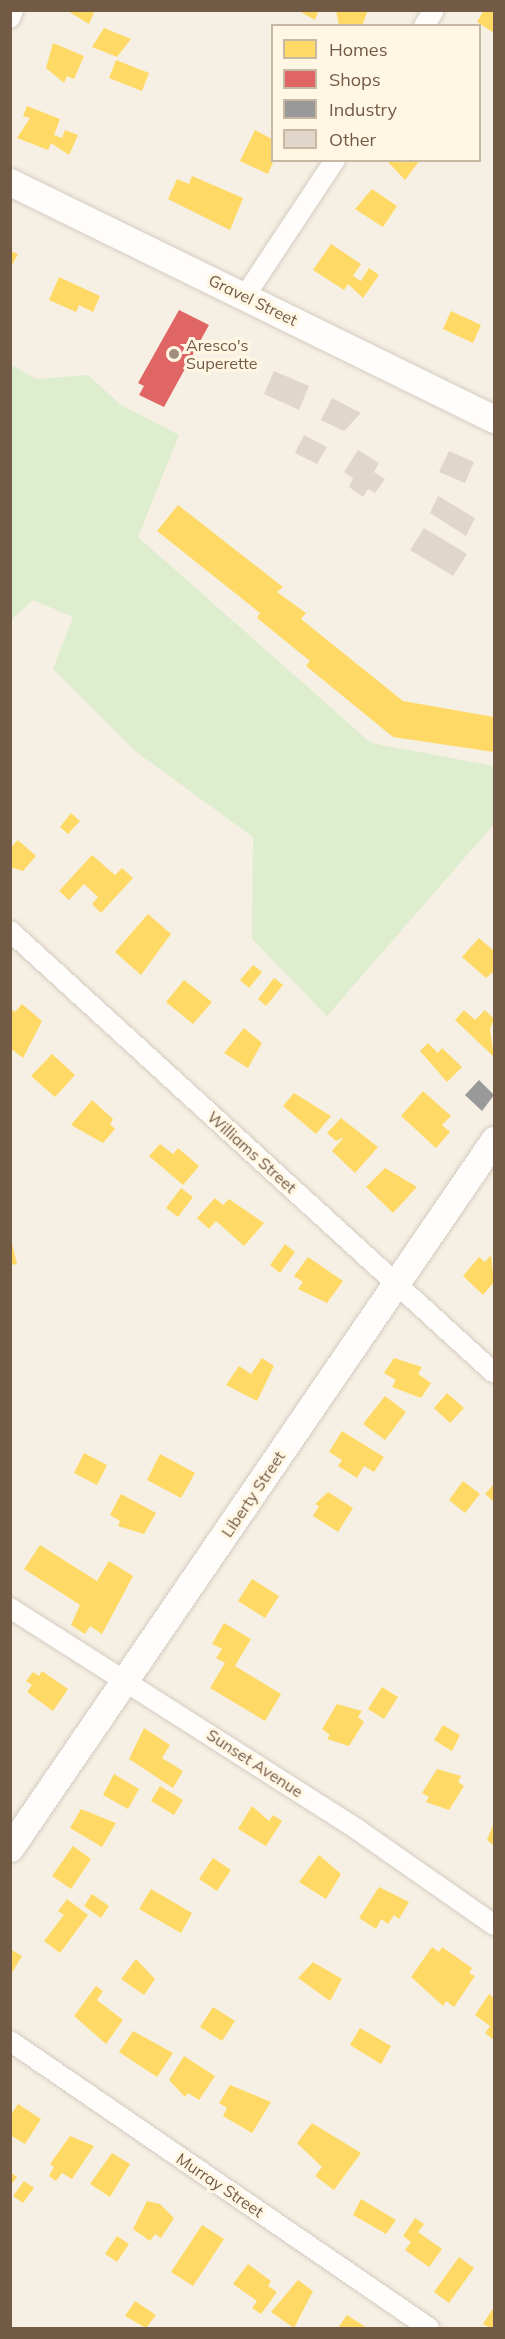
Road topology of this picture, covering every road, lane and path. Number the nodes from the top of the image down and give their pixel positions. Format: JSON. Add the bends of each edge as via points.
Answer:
{"nodes":[{"id":1,"x":13,"y":10,"type":"edge"},
{"id":2,"x":434,"y":10,"type":"edge"},
{"id":3,"x":10,"y":18,"type":"edge"},
{"id":4,"x":425,"y":24,"type":"edge"},
{"id":5,"x":333,"y":162,"type":"edge"},
{"id":6,"x":10,"y":182,"type":"edge"},
{"id":7,"x":245,"y":296,"type":"junction"},
{"id":8,"x":495,"y":419,"type":"edge"},
{"id":9,"x":10,"y":931,"type":"edge"},
{"id":10,"x":495,"y":1140,"type":"edge"},
{"id":11,"x":396,"y":1283,"type":"junction"},
{"id":12,"x":495,"y":1373,"type":"edge"},
{"id":13,"x":10,"y":1608,"type":"edge"},
{"id":14,"x":125,"y":1683,"type":"junction"},
{"id":15,"x":10,"y":1848,"type":"edge"},
{"id":16,"x":495,"y":1925,"type":"edge"},
{"id":17,"x":10,"y":2041,"type":"edge"},
{"id":18,"x":429,"y":2328,"type":"edge"}],
"edges":[{"from":1,"to":3,"type":"street"},
{"from":2,"to":4,"type":"street"},
{"from":5,"to":7,"type":"street"},
{"from":6,"to":7,"type":"main road","name":"Gravel Street"},
{"from":7,"to":8,"type":"main road","name":"Gravel Street"},
{"from":9,"to":11,"type":"street","name":"Williams Street"},
{"from":10,"to":11,"type":"main road","name":"Liberty Street"},
{"from":11,"to":12,"type":"street","name":"Williams Street"},
{"from":11,"to":14,"type":"main road","name":"Liberty Street"},
{"from":13,"to":14,"type":"street","name":"Sunset Avenue"},
{"from":14,"to":15,"type":"main road","name":"Liberty Street"},
{"from":14,"to":16,"type":"street","name":"Sunset Avenue","via":[[358,1830]]},
{"from":17,"to":18,"type":"street","name":"Murray Street"}]}
